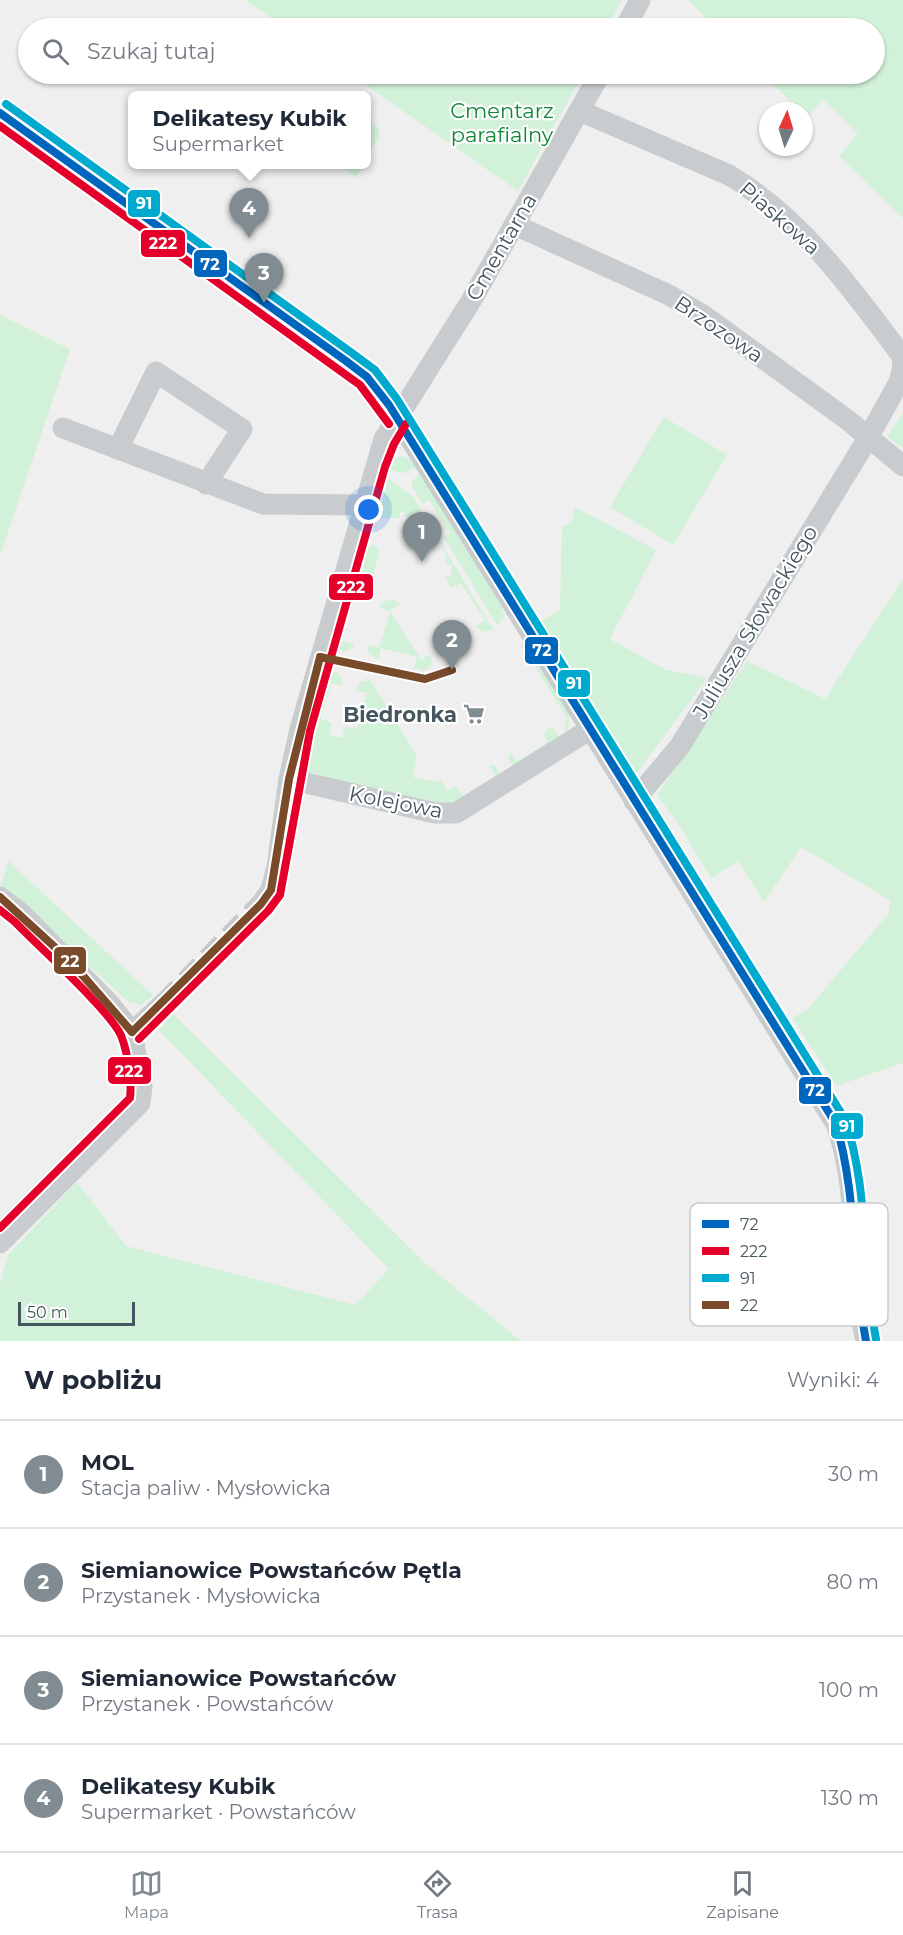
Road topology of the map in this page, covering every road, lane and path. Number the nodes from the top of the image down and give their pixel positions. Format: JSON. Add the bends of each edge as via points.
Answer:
{"nodes":[{"id":1,"x":640,"y":0,"type":"edge"},
{"id":2,"x":630,"y":18,"type":"edge"},
{"id":3,"x":595,"y":84,"type":"edge"},
{"id":4,"x":580,"y":111,"type":"junction"},
{"id":5,"x":0,"y":113,"type":"edge"},
{"id":6,"x":515,"y":225,"type":"junction"},
{"id":7,"x":903,"y":366,"type":"edge"},
{"id":8,"x":397,"y":418,"type":"junction"},
{"id":9,"x":63,"y":428,"type":"dead end"},
{"id":10,"x":868,"y":438,"type":"junction"},
{"id":11,"x":118,"y":449,"type":"junction"},
{"id":12,"x":903,"y":466,"type":"edge"},
{"id":13,"x":206,"y":484,"type":"junction"},
{"id":14,"x":363,"y":505,"type":"junction"},
{"id":15,"x":589,"y":730,"type":"junction"},
{"id":16,"x":289,"y":779,"type":"junction"},
{"id":17,"x":634,"y":801,"type":"junction"},
{"id":18,"x":0,"y":897,"type":"edge"},
{"id":19,"x":261,"y":904,"type":"tunnel mouth"},
{"id":20,"x":164,"y":1003,"type":"tunnel mouth"},
{"id":21,"x":132,"y":1032,"type":"junction"},
{"id":22,"x":850,"y":1203,"type":"edge"},
{"id":23,"x":0,"y":1243,"type":"edge"},
{"id":24,"x":863,"y":1326,"type":"edge"},
{"id":25,"x":866,"y":1341,"type":"edge"}],
"edges":[{"from":1,"to":2,"type":"street"},
{"from":3,"to":4,"type":"street","name":"Cmentarna"},
{"from":4,"to":6,"type":"street","name":"Cmentarna"},
{"from":4,"to":7,"type":"street","name":"Piaskowa","via":[[729,175],[750,188],[818,248],[902,356]]},
{"from":5,"to":8,"type":"street","via":[[367,377]]},
{"from":6,"to":8,"type":"street","name":"Cmentarna"},
{"from":6,"to":10,"type":"street","name":"Brzozowa","via":[[686,305]]},
{"from":7,"to":10,"type":"street","name":"Piaskowa","via":[[899,382]]},
{"from":8,"to":14,"type":"street","name":"Cmentarna","via":[[384,439]]},
{"from":8,"to":15,"type":"street"},
{"from":9,"to":11,"type":"street"},
{"from":10,"to":12,"type":"street","name":"Brzozowa"},
{"from":10,"to":17,"type":"street","name":"Juliusza Słowackiego","via":[[680,746]]},
{"from":11,"to":13,"type":"street"},
{"from":11,"to":13,"type":"street","via":[[156,372],[242,429]]},
{"from":13,"to":14,"type":"street","via":[[263,504]]},
{"from":14,"to":16,"type":"street","name":"Cmentarna"},
{"from":15,"to":16,"type":"street","name":"Kolejowa","via":[[456,813],[435,813]]},
{"from":15,"to":17,"type":"street"},
{"from":16,"to":19,"type":"street","name":"Cmentarna","via":[[277,867],[271,890]]},
{"from":17,"to":22,"type":"street","via":[[836,1124],[846,1162]]},
{"from":18,"to":21,"type":"street","via":[[22,914]]},
{"from":20,"to":21,"type":"street"},
{"from":21,"to":23,"type":"street","via":[[142,1087],[140,1103]]},
{"from":24,"to":25,"type":"street"}]}
